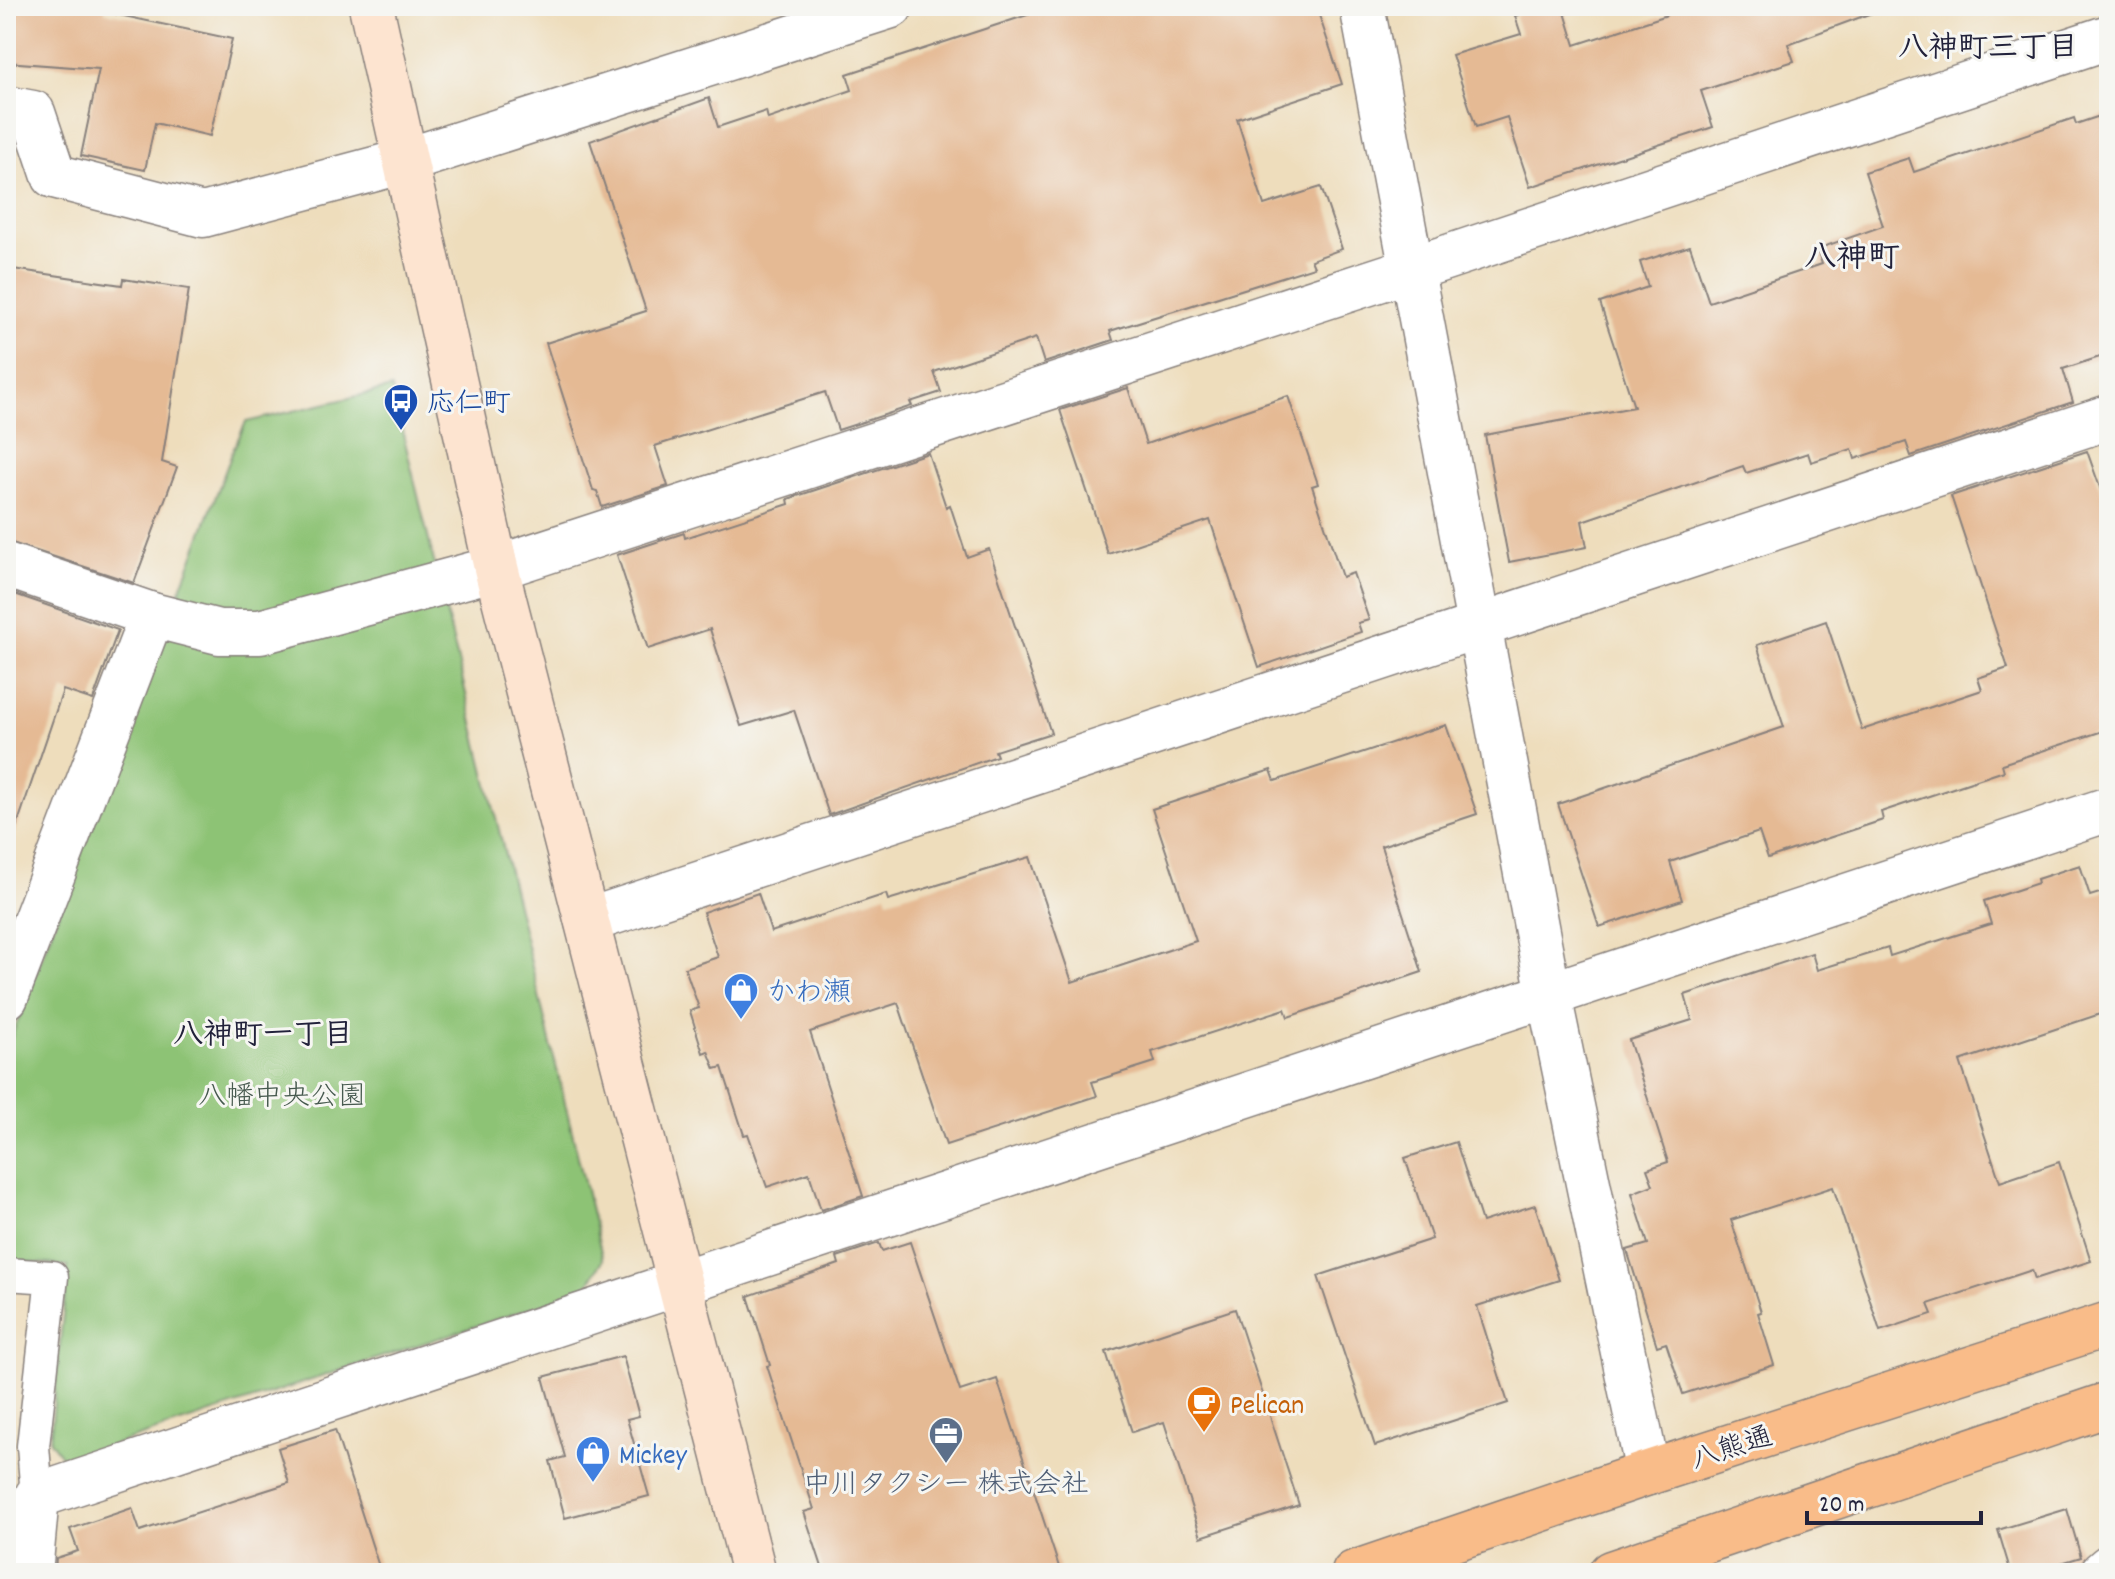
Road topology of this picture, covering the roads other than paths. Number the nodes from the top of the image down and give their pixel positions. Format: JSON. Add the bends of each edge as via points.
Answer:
{"nodes":[{"id":1,"x":371,"y":6,"type":"edge"},
{"id":2,"x":891,"y":6,"type":"edge"},
{"id":3,"x":1362,"y":6,"type":"edge"},
{"id":4,"x":2109,"y":37,"type":"edge"},
{"id":5,"x":6,"y":108,"type":"edge"},
{"id":6,"x":405,"y":161,"type":"junction"},
{"id":7,"x":1412,"y":269,"type":"junction"},
{"id":8,"x":2109,"y":417,"type":"edge"},
{"id":9,"x":6,"y":565,"type":"edge"},
{"id":10,"x":496,"y":568,"type":"junction"},
{"id":11,"x":152,"y":615,"type":"junction"},
{"id":12,"x":1479,"y":626,"type":"junction"},
{"id":13,"x":2109,"y":809,"type":"edge"},
{"id":14,"x":587,"y":921,"type":"junction"},
{"id":15,"x":1549,"y":995,"type":"junction"},
{"id":16,"x":6,"y":997,"type":"edge"},
{"id":17,"x":6,"y":1274,"type":"edge"},
{"id":18,"x":679,"y":1284,"type":"junction"},
{"id":19,"x":2109,"y":1324,"type":"edge"},
{"id":20,"x":2109,"y":1404,"type":"edge"},
{"id":21,"x":1648,"y":1473,"type":"junction"},
{"id":22,"x":37,"y":1496,"type":"junction"},
{"id":23,"x":1668,"y":1564,"type":"edge"},
{"id":24,"x":2109,"y":1567,"type":"edge"},
{"id":25,"x":30,"y":1573,"type":"edge"},
{"id":26,"x":754,"y":1573,"type":"edge"},
{"id":27,"x":1354,"y":1573,"type":"edge"},
{"id":28,"x":1611,"y":1573,"type":"edge"},
{"id":29,"x":2102,"y":1573,"type":"edge"}],
"edges":[{"from":1,"to":6,"type":"street"},
{"from":2,"to":6,"type":"street"},
{"from":3,"to":7,"type":"street"},
{"from":4,"to":7,"type":"street"},
{"from":5,"to":6,"type":"street","via":[[33,113],[54,176],[203,215]]},
{"from":6,"to":10,"type":"street"},
{"from":7,"to":10,"type":"street"},
{"from":7,"to":12,"type":"street"},
{"from":8,"to":12,"type":"street"},
{"from":9,"to":11,"type":"street"},
{"from":10,"to":11,"type":"street","via":[[260,632],[219,632]]},
{"from":10,"to":14,"type":"street"},
{"from":11,"to":16,"type":"street"},
{"from":12,"to":14,"type":"street"},
{"from":12,"to":15,"type":"street"},
{"from":13,"to":15,"type":"street"},
{"from":14,"to":18,"type":"street"},
{"from":15,"to":18,"type":"street"},
{"from":15,"to":21,"type":"street"},
{"from":17,"to":22,"type":"lane","via":[[52,1277],[33,1446]]},
{"from":18,"to":22,"type":"street"},
{"from":18,"to":26,"type":"street"},
{"from":19,"to":21,"type":"main road","name":"八熊通"},
{"from":20,"to":23,"type":"main road"},
{"from":21,"to":27,"type":"main road","name":"八熊通"},
{"from":22,"to":25,"type":"street"},
{"from":23,"to":28,"type":"main road"},
{"from":24,"to":29,"type":"street"}]}
